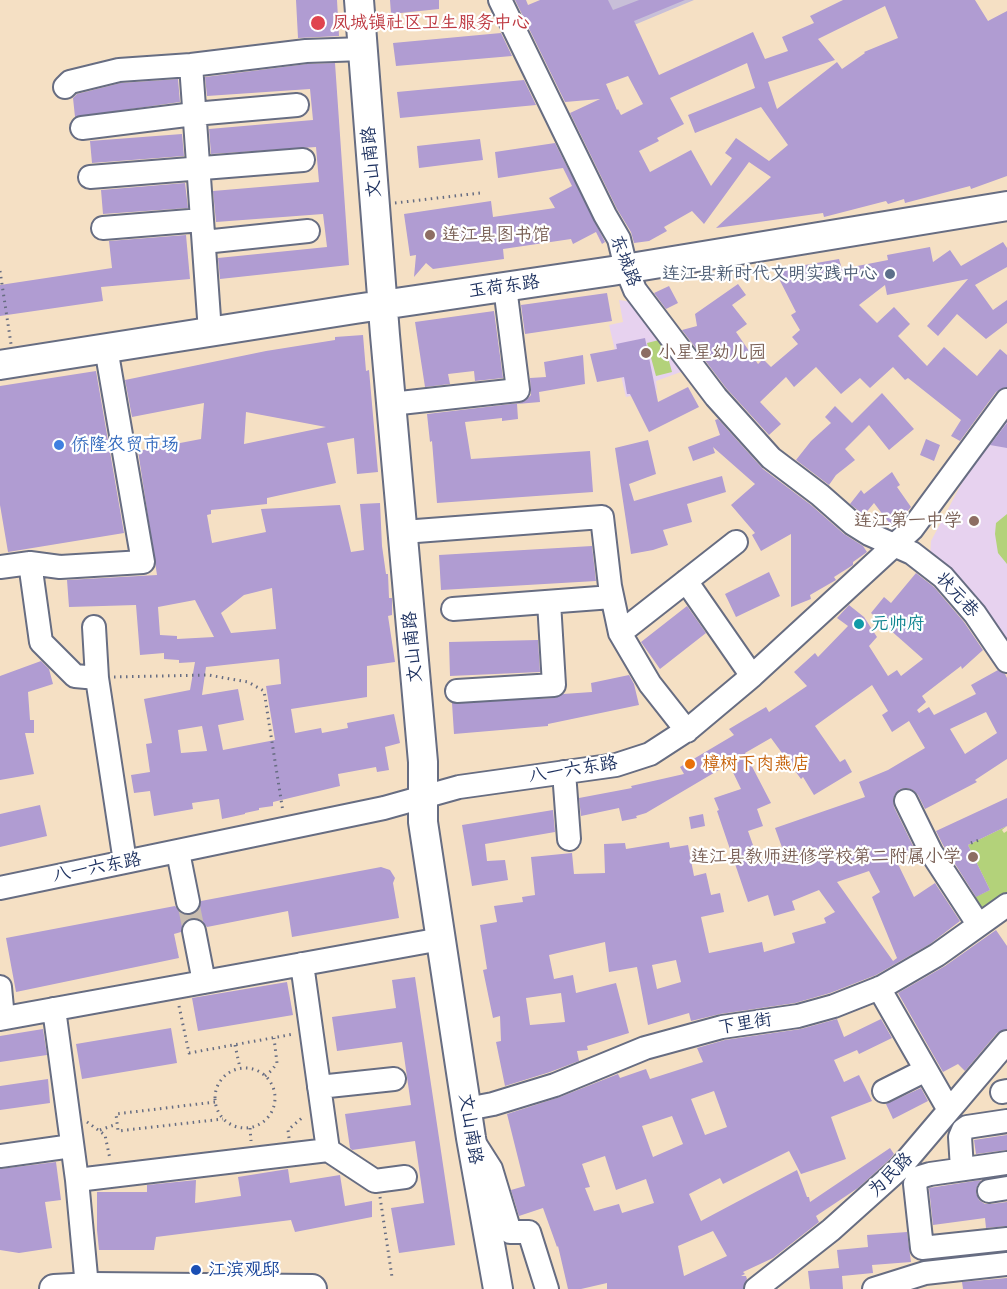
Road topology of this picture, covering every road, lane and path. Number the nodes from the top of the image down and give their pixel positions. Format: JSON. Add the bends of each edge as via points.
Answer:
{"nodes":[{"id":1,"x":359,"y":0,"type":"edge"},
{"id":2,"x":500,"y":0,"type":"edge"},
{"id":3,"x":363,"y":49,"type":"junction"},
{"id":4,"x":191,"y":65,"type":"junction"},
{"id":5,"x":64,"y":87,"type":"dead end"},
{"id":6,"x":297,"y":105,"type":"dead end"},
{"id":7,"x":194,"y":114,"type":"junction"},
{"id":8,"x":82,"y":129,"type":"dead end"},
{"id":9,"x":303,"y":160,"type":"dead end"},
{"id":10,"x":198,"y":167,"type":"junction"},
{"id":11,"x":90,"y":177,"type":"dead end"},
{"id":12,"x":480,"y":193,"type":"dead end"},
{"id":13,"x":393,"y":203,"type":"dead end"},
{"id":14,"x":1007,"y":206,"type":"edge"},
{"id":15,"x":103,"y":228,"type":"dead end"},
{"id":16,"x":203,"y":231,"type":"junction"},
{"id":17,"x":308,"y":231,"type":"dead end"},
{"id":18,"x":0,"y":271,"type":"edge"},
{"id":19,"x":631,"y":279,"type":"junction"},
{"id":20,"x":505,"y":287,"type":"junction"},
{"id":21,"x":383,"y":305,"type":"junction"},
{"id":22,"x":210,"y":332,"type":"junction"},
{"id":23,"x":651,"y":338,"type":"dead end"},
{"id":24,"x":106,"y":348,"type":"junction"},
{"id":25,"x":7,"y":364,"type":"edge"},
{"id":26,"x":1007,"y":400,"type":"edge"},
{"id":27,"x":391,"y":404,"type":"junction"},
{"id":28,"x":912,"y":529,"type":"junction"},
{"id":29,"x":403,"y":532,"type":"junction"},
{"id":30,"x":736,"y":542,"type":"dead end"},
{"id":31,"x":893,"y":545,"type":"junction"},
{"id":32,"x":921,"y":559,"type":"junction"},
{"id":33,"x":30,"y":563,"type":"junction"},
{"id":34,"x":0,"y":567,"type":"edge"},
{"id":35,"x":686,"y":581,"type":"junction"},
{"id":36,"x":612,"y":597,"type":"junction"},
{"id":37,"x":549,"y":602,"type":"junction"},
{"id":38,"x":453,"y":609,"type":"dead end"},
{"id":39,"x":94,"y":627,"type":"dead end"},
{"id":40,"x":620,"y":633,"type":"junction"},
{"id":41,"x":1007,"y":661,"type":"edge"},
{"id":42,"x":752,"y":676,"type":"junction"},
{"id":43,"x":97,"y":678,"type":"junction"},
{"id":44,"x":457,"y":691,"type":"dead end"},
{"id":45,"x":687,"y":730,"type":"junction"},
{"id":46,"x":564,"y":772,"type":"junction"},
{"id":47,"x":423,"y":798,"type":"junction"},
{"id":48,"x":906,"y":801,"type":"dead end"},
{"id":49,"x":286,"y":828,"type":"junction"},
{"id":50,"x":569,"y":839,"type":"dead end"},
{"id":51,"x":979,"y":840,"type":"dead end"},
{"id":52,"x":971,"y":843,"type":"dead end"},
{"id":53,"x":178,"y":852,"type":"junction"},
{"id":54,"x":125,"y":862,"type":"junction"},
{"id":55,"x":0,"y":888,"type":"edge"},
{"id":56,"x":188,"y":902,"type":"tunnel mouth"},
{"id":57,"x":1007,"y":905,"type":"edge"},
{"id":58,"x":978,"y":924,"type":"junction"},
{"id":59,"x":194,"y":931,"type":"tunnel mouth"},
{"id":60,"x":441,"y":939,"type":"junction"},
{"id":61,"x":302,"y":964,"type":"junction"},
{"id":62,"x":204,"y":982,"type":"junction"},
{"id":63,"x":0,"y":987,"type":"edge"},
{"id":64,"x":176,"y":987,"type":"junction"},
{"id":65,"x":879,"y":988,"type":"junction"},
{"id":66,"x":54,"y":1009,"type":"junction"},
{"id":67,"x":2,"y":1018,"type":"edge"},
{"id":68,"x":307,"y":1035,"type":"junction"},
{"id":69,"x":274,"y":1038,"type":"junction"},
{"id":70,"x":1007,"y":1042,"type":"edge"},
{"id":71,"x":235,"y":1045,"type":"junction"},
{"id":72,"x":240,"y":1068,"type":"junction"},
{"id":73,"x":926,"y":1070,"type":"junction"},
{"id":74,"x":266,"y":1076,"type":"junction"},
{"id":75,"x":394,"y":1078,"type":"dead end"},
{"id":76,"x":319,"y":1088,"type":"junction"},
{"id":77,"x":884,"y":1091,"type":"dead end"},
{"id":78,"x":215,"y":1102,"type":"junction"},
{"id":79,"x":467,"y":1110,"type":"junction"},
{"id":80,"x":949,"y":1110,"type":"junction"},
{"id":81,"x":307,"y":1113,"type":"dead end"},
{"id":82,"x":69,"y":1119,"type":"junction"},
{"id":83,"x":223,"y":1119,"type":"junction"},
{"id":84,"x":1007,"y":1121,"type":"edge"},
{"id":85,"x":117,"y":1124,"type":"junction"},
{"id":86,"x":100,"y":1130,"type":"junction"},
{"id":87,"x":471,"y":1138,"type":"junction"},
{"id":88,"x":72,"y":1146,"type":"junction"},
{"id":89,"x":328,"y":1150,"type":"junction"},
{"id":90,"x":292,"y":1154,"type":"junction"},
{"id":91,"x":0,"y":1156,"type":"edge"},
{"id":92,"x":1007,"y":1163,"type":"edge"},
{"id":93,"x":962,"y":1170,"type":"junction"},
{"id":94,"x":112,"y":1176,"type":"junction"},
{"id":95,"x":405,"y":1177,"type":"dead end"},
{"id":96,"x":77,"y":1180,"type":"junction"},
{"id":97,"x":378,"y":1180,"type":"junction"},
{"id":98,"x":1007,"y":1239,"type":"edge"},
{"id":99,"x":972,"y":1242,"type":"junction"},
{"id":100,"x":1007,"y":1264,"type":"edge"},
{"id":101,"x":974,"y":1268,"type":"junction"},
{"id":102,"x":392,"y":1277,"type":"dead end"},
{"id":103,"x":87,"y":1287,"type":"junction"},
{"id":104,"x":54,"y":1289,"type":"edge"},
{"id":105,"x":312,"y":1289,"type":"edge"},
{"id":106,"x":498,"y":1289,"type":"edge"},
{"id":107,"x":547,"y":1289,"type":"edge"},
{"id":108,"x":756,"y":1289,"type":"edge"},
{"id":109,"x":874,"y":1289,"type":"edge"}],
"edges":[{"from":1,"to":3,"type":"main road","name":"文山南路"},
{"from":2,"to":19,"type":"street","name":"东城路","via":[[619,239]]},
{"from":3,"to":4,"type":"street","via":[[306,51]]},
{"from":3,"to":21,"type":"main road","name":"文山南路"},
{"from":4,"to":5,"type":"street","via":[[119,70],[70,82]]},
{"from":4,"to":7,"type":"street"},
{"from":6,"to":7,"type":"street"},
{"from":7,"to":8,"type":"street"},
{"from":7,"to":10,"type":"street"},
{"from":9,"to":10,"type":"street"},
{"from":10,"to":11,"type":"street"},
{"from":10,"to":16,"type":"street"},
{"from":12,"to":13,"type":"path"},
{"from":14,"to":19,"type":"main road","name":"玉荷东路"},
{"from":15,"to":16,"type":"street"},
{"from":16,"to":17,"type":"street"},
{"from":16,"to":22,"type":"street"},
{"from":18,"to":25,"type":"path"},
{"from":19,"to":20,"type":"main road","name":"玉荷东路"},
{"from":19,"to":23,"type":"street","via":[[630,301]]},
{"from":19,"to":31,"type":"street","name":"东城路","via":[[716,397],[760,448],[861,530]]},
{"from":20,"to":21,"type":"main road","name":"玉荷东路"},
{"from":20,"to":27,"type":"street","via":[[518,390]]},
{"from":21,"to":22,"type":"main road","name":"玉荷东路"},
{"from":21,"to":27,"type":"main road","name":"文山南路"},
{"from":22,"to":24,"type":"main road","name":"玉荷东路"},
{"from":24,"to":25,"type":"main road","name":"玉荷东路"},
{"from":24,"to":33,"type":"street","via":[[143,562],[60,567]]},
{"from":26,"to":28,"type":"street","name":"八一六东路"},
{"from":27,"to":29,"type":"main road","name":"文山南路"},
{"from":28,"to":31,"type":"street","name":"八一六东路"},
{"from":28,"to":32,"type":"street"},
{"from":29,"to":36,"type":"street","via":[[602,517]]},
{"from":29,"to":47,"type":"main road","name":"文山南路"},
{"from":30,"to":35,"type":"street"},
{"from":31,"to":32,"type":"street","name":"状元巷"},
{"from":31,"to":42,"type":"street","name":"八一六东路"},
{"from":32,"to":41,"type":"street","name":"状元巷","via":[[965,600]]},
{"from":33,"to":34,"type":"street"},
{"from":33,"to":43,"type":"street","via":[[41,642],[75,676]]},
{"from":35,"to":40,"type":"street"},
{"from":35,"to":42,"type":"street"},
{"from":36,"to":37,"type":"street"},
{"from":36,"to":40,"type":"street"},
{"from":37,"to":38,"type":"street"},
{"from":37,"to":44,"type":"street","via":[[554,685]]},
{"from":39,"to":43,"type":"street"},
{"from":40,"to":45,"type":"street","via":[[650,684]]},
{"from":42,"to":45,"type":"street","name":"八一六东路"},
{"from":43,"to":49,"type":"path","via":[[208,675],[248,682],[264,691]]},
{"from":43,"to":54,"type":"street"},
{"from":45,"to":46,"type":"street","name":"八一六东路","via":[[650,754],[616,765]]},
{"from":46,"to":47,"type":"street","name":"八一六东路","via":[[459,788]]},
{"from":46,"to":50,"type":"street"},
{"from":47,"to":49,"type":"street","name":"八一六东路"},
{"from":47,"to":60,"type":"main road","name":"文山南路","via":[[423,822]]},
{"from":48,"to":58,"type":"street","via":[[931,852]]},
{"from":49,"to":53,"type":"street","name":"八一六东路"},
{"from":51,"to":52,"type":"path"},
{"from":53,"to":54,"type":"street","name":"八一六东路"},
{"from":53,"to":56,"type":"street"},
{"from":54,"to":55,"type":"street","name":"八一六东路"},
{"from":57,"to":58,"type":"street","name":"下里街"},
{"from":58,"to":65,"type":"street","name":"下里街"},
{"from":59,"to":62,"type":"street"},
{"from":60,"to":61,"type":"street"},
{"from":60,"to":79,"type":"main road","name":"文山南路"},
{"from":61,"to":62,"type":"street"},
{"from":61,"to":68,"type":"street"},
{"from":62,"to":64,"type":"street"},
{"from":63,"to":67,"type":"street"},
{"from":64,"to":66,"type":"street"},
{"from":64,"to":71,"type":"path","via":[[189,1053]]},
{"from":65,"to":73,"type":"street"},
{"from":65,"to":79,"type":"street","name":"下里街","via":[[798,1016],[722,1027],[645,1048],[555,1085]]},
{"from":66,"to":67,"type":"street"},
{"from":66,"to":82,"type":"street"},
{"from":68,"to":69,"type":"path"},
{"from":68,"to":76,"type":"street"},
{"from":69,"to":71,"type":"path"},
{"from":69,"to":74,"type":"path","via":[[277,1063]]},
{"from":70,"to":80,"type":"street","name":"为民路"},
{"from":71,"to":72,"type":"path"},
{"from":72,"to":74,"type":"path","via":[[253,1068]]},
{"from":72,"to":78,"type":"path","via":[[225,1075],[219,1083]]},
{"from":73,"to":77,"type":"street"},
{"from":73,"to":80,"type":"street"},
{"from":74,"to":83,"type":"path","via":[[275,1089],[276,1099],[268,1118],[250,1128],[240,1128]]},
{"from":75,"to":76,"type":"street"},
{"from":76,"to":89,"type":"street"},
{"from":78,"to":83,"type":"path"},
{"from":78,"to":85,"type":"path","via":[[116,1114]]},
{"from":79,"to":87,"type":"main road","name":"文山南路"},
{"from":80,"to":108,"type":"street","name":"为民路","via":[[892,1176]]},
{"from":81,"to":90,"type":"path","via":[[288,1130]]},
{"from":82,"to":86,"type":"path","via":[[84,1120]]},
{"from":82,"to":88,"type":"street"},
{"from":83,"to":85,"type":"path","via":[[118,1131]]},
{"from":84,"to":93,"type":"street","via":[[963,1130]]},
{"from":85,"to":86,"type":"path"},
{"from":86,"to":94,"type":"path","via":[[108,1146]]},
{"from":87,"to":106,"type":"main road","name":"文山南路"},
{"from":87,"to":107,"type":"street","via":[[490,1169],[510,1232],[529,1232]]},
{"from":88,"to":91,"type":"street"},
{"from":88,"to":96,"type":"street"},
{"from":89,"to":90,"type":"street"},
{"from":89,"to":97,"type":"street"},
{"from":90,"to":94,"type":"street"},
{"from":92,"to":93,"type":"street"},
{"from":93,"to":99,"type":"street","via":[[930,1174],[920,1177],[915,1184],[922,1248]]},
{"from":94,"to":96,"type":"street"},
{"from":95,"to":97,"type":"street"},
{"from":96,"to":103,"type":"street"},
{"from":97,"to":102,"type":"path"},
{"from":98,"to":99,"type":"street"},
{"from":99,"to":101,"type":"street"},
{"from":100,"to":101,"type":"street"},
{"from":101,"to":109,"type":"street","via":[[925,1273]]},
{"from":103,"to":104,"type":"main road"},
{"from":103,"to":105,"type":"main road"}]}
